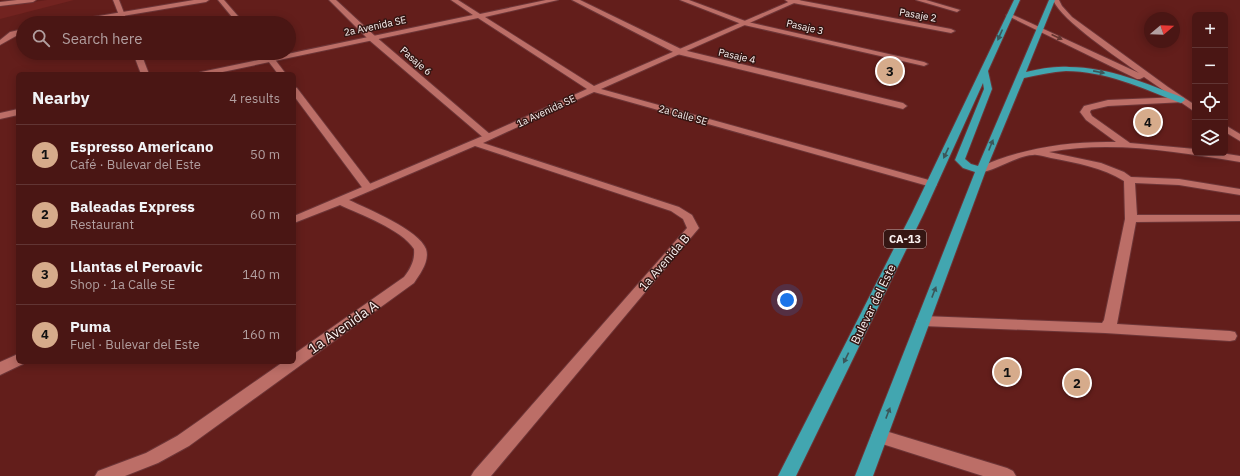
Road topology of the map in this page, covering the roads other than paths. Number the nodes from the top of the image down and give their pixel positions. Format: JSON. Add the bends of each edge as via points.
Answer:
{"nodes":[{"id":1,"x":33,"y":0,"type":"edge"},
{"id":2,"x":116,"y":0,"type":"edge"},
{"id":3,"x":206,"y":0,"type":"edge"},
{"id":4,"x":222,"y":0,"type":"edge"},
{"id":5,"x":332,"y":0,"type":"edge"},
{"id":6,"x":454,"y":0,"type":"edge"},
{"id":7,"x":555,"y":0,"type":"edge"},
{"id":8,"x":575,"y":0,"type":"edge"},
{"id":9,"x":683,"y":0,"type":"edge"},
{"id":10,"x":920,"y":0,"type":"edge"},
{"id":11,"x":1017,"y":0,"type":"edge"},
{"id":12,"x":1052,"y":0,"type":"edge"},
{"id":13,"x":1056,"y":0,"type":"edge"},
{"id":14,"x":793,"y":1,"type":"edge"},
{"id":15,"x":0,"y":4,"type":"edge"},
{"id":16,"x":957,"y":10,"type":"dead end"},
{"id":17,"x":122,"y":14,"type":"junction"},
{"id":18,"x":1009,"y":15,"type":"junction"},
{"id":19,"x":110,"y":16,"type":"edge"},
{"id":20,"x":235,"y":16,"type":"edge"},
{"id":21,"x":479,"y":16,"type":"junction"},
{"id":22,"x":746,"y":24,"type":"junction"},
{"id":23,"x":1039,"y":29,"type":"junction"},
{"id":24,"x":951,"y":31,"type":"dead end"},
{"id":25,"x":16,"y":33,"type":"edge"},
{"id":26,"x":372,"y":38,"type":"junction"},
{"id":27,"x":2,"y":41,"type":"edge"},
{"id":28,"x":296,"y":51,"type":"edge"},
{"id":29,"x":680,"y":52,"type":"junction"},
{"id":30,"x":140,"y":60,"type":"edge"},
{"id":31,"x":253,"y":60,"type":"edge"},
{"id":32,"x":271,"y":60,"type":"edge"},
{"id":33,"x":924,"y":64,"type":"dead end"},
{"id":34,"x":984,"y":70,"type":"junction"},
{"id":35,"x":144,"y":72,"type":"edge"},
{"id":36,"x":208,"y":72,"type":"edge"},
{"id":37,"x":280,"y":72,"type":"edge"},
{"id":38,"x":1019,"y":76,"type":"junction"},
{"id":39,"x":594,"y":89,"type":"junction"},
{"id":40,"x":1164,"y":89,"type":"junction"},
{"id":41,"x":296,"y":93,"type":"edge"},
{"id":42,"x":1181,"y":100,"type":"junction"},
{"id":43,"x":904,"y":106,"type":"dead end"},
{"id":44,"x":1192,"y":107,"type":"edge"},
{"id":45,"x":16,"y":112,"type":"edge"},
{"id":46,"x":0,"y":116,"type":"edge"},
{"id":47,"x":1228,"y":130,"type":"edge"},
{"id":48,"x":488,"y":137,"type":"junction"},
{"id":49,"x":1240,"y":138,"type":"edge"},
{"id":50,"x":475,"y":142,"type":"junction"},
{"id":51,"x":1128,"y":146,"type":"junction"},
{"id":52,"x":1035,"y":152,"type":"junction"},
{"id":53,"x":1192,"y":152,"type":"edge"},
{"id":54,"x":1220,"y":156,"type":"edge"},
{"id":55,"x":1240,"y":159,"type":"edge"},
{"id":56,"x":981,"y":170,"type":"junction"},
{"id":57,"x":1129,"y":180,"type":"junction"},
{"id":58,"x":932,"y":184,"type":"junction"},
{"id":59,"x":368,"y":188,"type":"junction"},
{"id":60,"x":1240,"y":192,"type":"edge"},
{"id":61,"x":339,"y":200,"type":"junction"},
{"id":62,"x":1240,"y":218,"type":"edge"},
{"id":63,"x":296,"y":219,"type":"edge"},
{"id":64,"x":1131,"y":219,"type":"junction"},
{"id":65,"x":923,"y":321,"type":"junction"},
{"id":66,"x":1105,"y":328,"type":"junction"},
{"id":67,"x":1230,"y":336,"type":"dead end"},
{"id":68,"x":296,"y":360,"type":"edge"},
{"id":69,"x":16,"y":361,"type":"edge"},
{"id":70,"x":291,"y":364,"type":"edge"},
{"id":71,"x":0,"y":369,"type":"edge"},
{"id":72,"x":879,"y":436,"type":"junction"},
{"id":73,"x":104,"y":476,"type":"edge"},
{"id":74,"x":480,"y":476,"type":"edge"},
{"id":75,"x":787,"y":476,"type":"edge"},
{"id":76,"x":864,"y":476,"type":"edge"},
{"id":77,"x":1007,"y":476,"type":"edge"}],
"edges":[{"from":1,"to":15,"type":"street"},
{"from":2,"to":17,"type":"street"},
{"from":3,"to":17,"type":"street"},
{"from":4,"to":20,"type":"street"},
{"from":5,"to":26,"type":"street","name":"Pasaje 6"},
{"from":6,"to":21,"type":"street","name":"2a Calle SE"},
{"from":7,"to":21,"type":"street","name":"2a Avenida SE"},
{"from":8,"to":29,"type":"street","name":"Pasaje 4"},
{"from":9,"to":22,"type":"street","name":"Pasaje 3"},
{"from":10,"to":16,"type":"street"},
{"from":11,"to":18,"type":"highway","name":"Bulevar del Este","number":"CA-13"},
{"from":12,"to":23,"type":"highway"},
{"from":13,"to":40,"type":"street","via":[[1070,18]]},
{"from":14,"to":22,"type":"street","name":"1a Avenida SE"},
{"from":14,"to":24,"type":"street","name":"Pasaje 2"},
{"from":17,"to":19,"type":"street"},
{"from":18,"to":23,"type":"street"},
{"from":18,"to":34,"type":"highway","name":"Bulevar del Este","number":"CA-13","one_way":true},
{"from":21,"to":26,"type":"street","name":"2a Avenida SE"},
{"from":21,"to":39,"type":"street","name":"2a Calle SE"},
{"from":22,"to":29,"type":"street","name":"1a Avenida SE"},
{"from":22,"to":33,"type":"street","name":"Pasaje 3"},
{"from":23,"to":38,"type":"highway"},
{"from":23,"to":40,"type":"street","one_way":true},
{"from":25,"to":27,"type":"street"},
{"from":26,"to":28,"type":"street","name":"2a Avenida SE"},
{"from":26,"to":48,"type":"street","name":"Pasaje 6"},
{"from":29,"to":39,"type":"street","name":"1a Avenida SE"},
{"from":29,"to":43,"type":"street","name":"Pasaje 4"},
{"from":30,"to":35,"type":"street"},
{"from":31,"to":36,"type":"street","name":"2a Avenida SE"},
{"from":32,"to":37,"type":"street"},
{"from":34,"to":56,"type":"highway","via":[[988,89],[960,160],[967,166]]},
{"from":34,"to":58,"type":"highway","name":"Bulevar del Este","number":"CA-13","one_way":true},
{"from":38,"to":42,"type":"highway","one_way":true,"via":[[1067,69],[1089,70],[1131,81]]},
{"from":56,"to":38,"type":"highway","one_way":true},
{"from":39,"to":48,"type":"street","name":"1a Avenida SE"},
{"from":39,"to":58,"type":"street","name":"2a Calle SE"},
{"from":40,"to":42,"type":"street"},
{"from":41,"to":59,"type":"street"},
{"from":42,"to":44,"type":"street"},
{"from":42,"to":51,"type":"street","via":[[1108,103],[1087,108],[1085,112],[1089,118]]},
{"from":45,"to":46,"type":"street"},
{"from":47,"to":49,"type":"street"},
{"from":48,"to":50,"type":"street","name":"1a Avenida SE"},
{"from":50,"to":59,"type":"street","name":"1a Avenida SE"},
{"from":50,"to":74,"type":"street","name":"1a Avenida B","via":[[675,209],[688,217],[693,228]]},
{"from":51,"to":52,"type":"street","via":[[1084,146]]},
{"from":51,"to":53,"type":"street"},
{"from":52,"to":56,"type":"street","via":[[1010,158]]},
{"from":52,"to":57,"type":"street","via":[[1108,168]]},
{"from":54,"to":55,"type":"street"},
{"from":65,"to":56,"type":"highway","one_way":true},
{"from":57,"to":60,"type":"street","via":[[1178,182]]},
{"from":57,"to":64,"type":"street"},
{"from":58,"to":75,"type":"highway","name":"Bulevar del Este","number":"CA-13","one_way":true},
{"from":59,"to":61,"type":"street","name":"1a Avenida SE"},
{"from":61,"to":63,"type":"street","name":"1a Avenida SE"},
{"from":61,"to":68,"type":"street","name":"1a Avenida A","via":[[380,219],[410,239],[420,248],[420,261],[409,280]]},
{"from":62,"to":64,"type":"street"},
{"from":64,"to":66,"type":"street","via":[[1111,322]]},
{"from":65,"to":66,"type":"street"},
{"from":72,"to":65,"type":"highway","one_way":true},
{"from":66,"to":67,"type":"street"},
{"from":69,"to":71,"type":"street"},
{"from":70,"to":73,"type":"street","name":"1a Avenida A","via":[[183,441],[152,458]]},
{"from":72,"to":76,"type":"highway"},
{"from":72,"to":77,"type":"street"}]}
